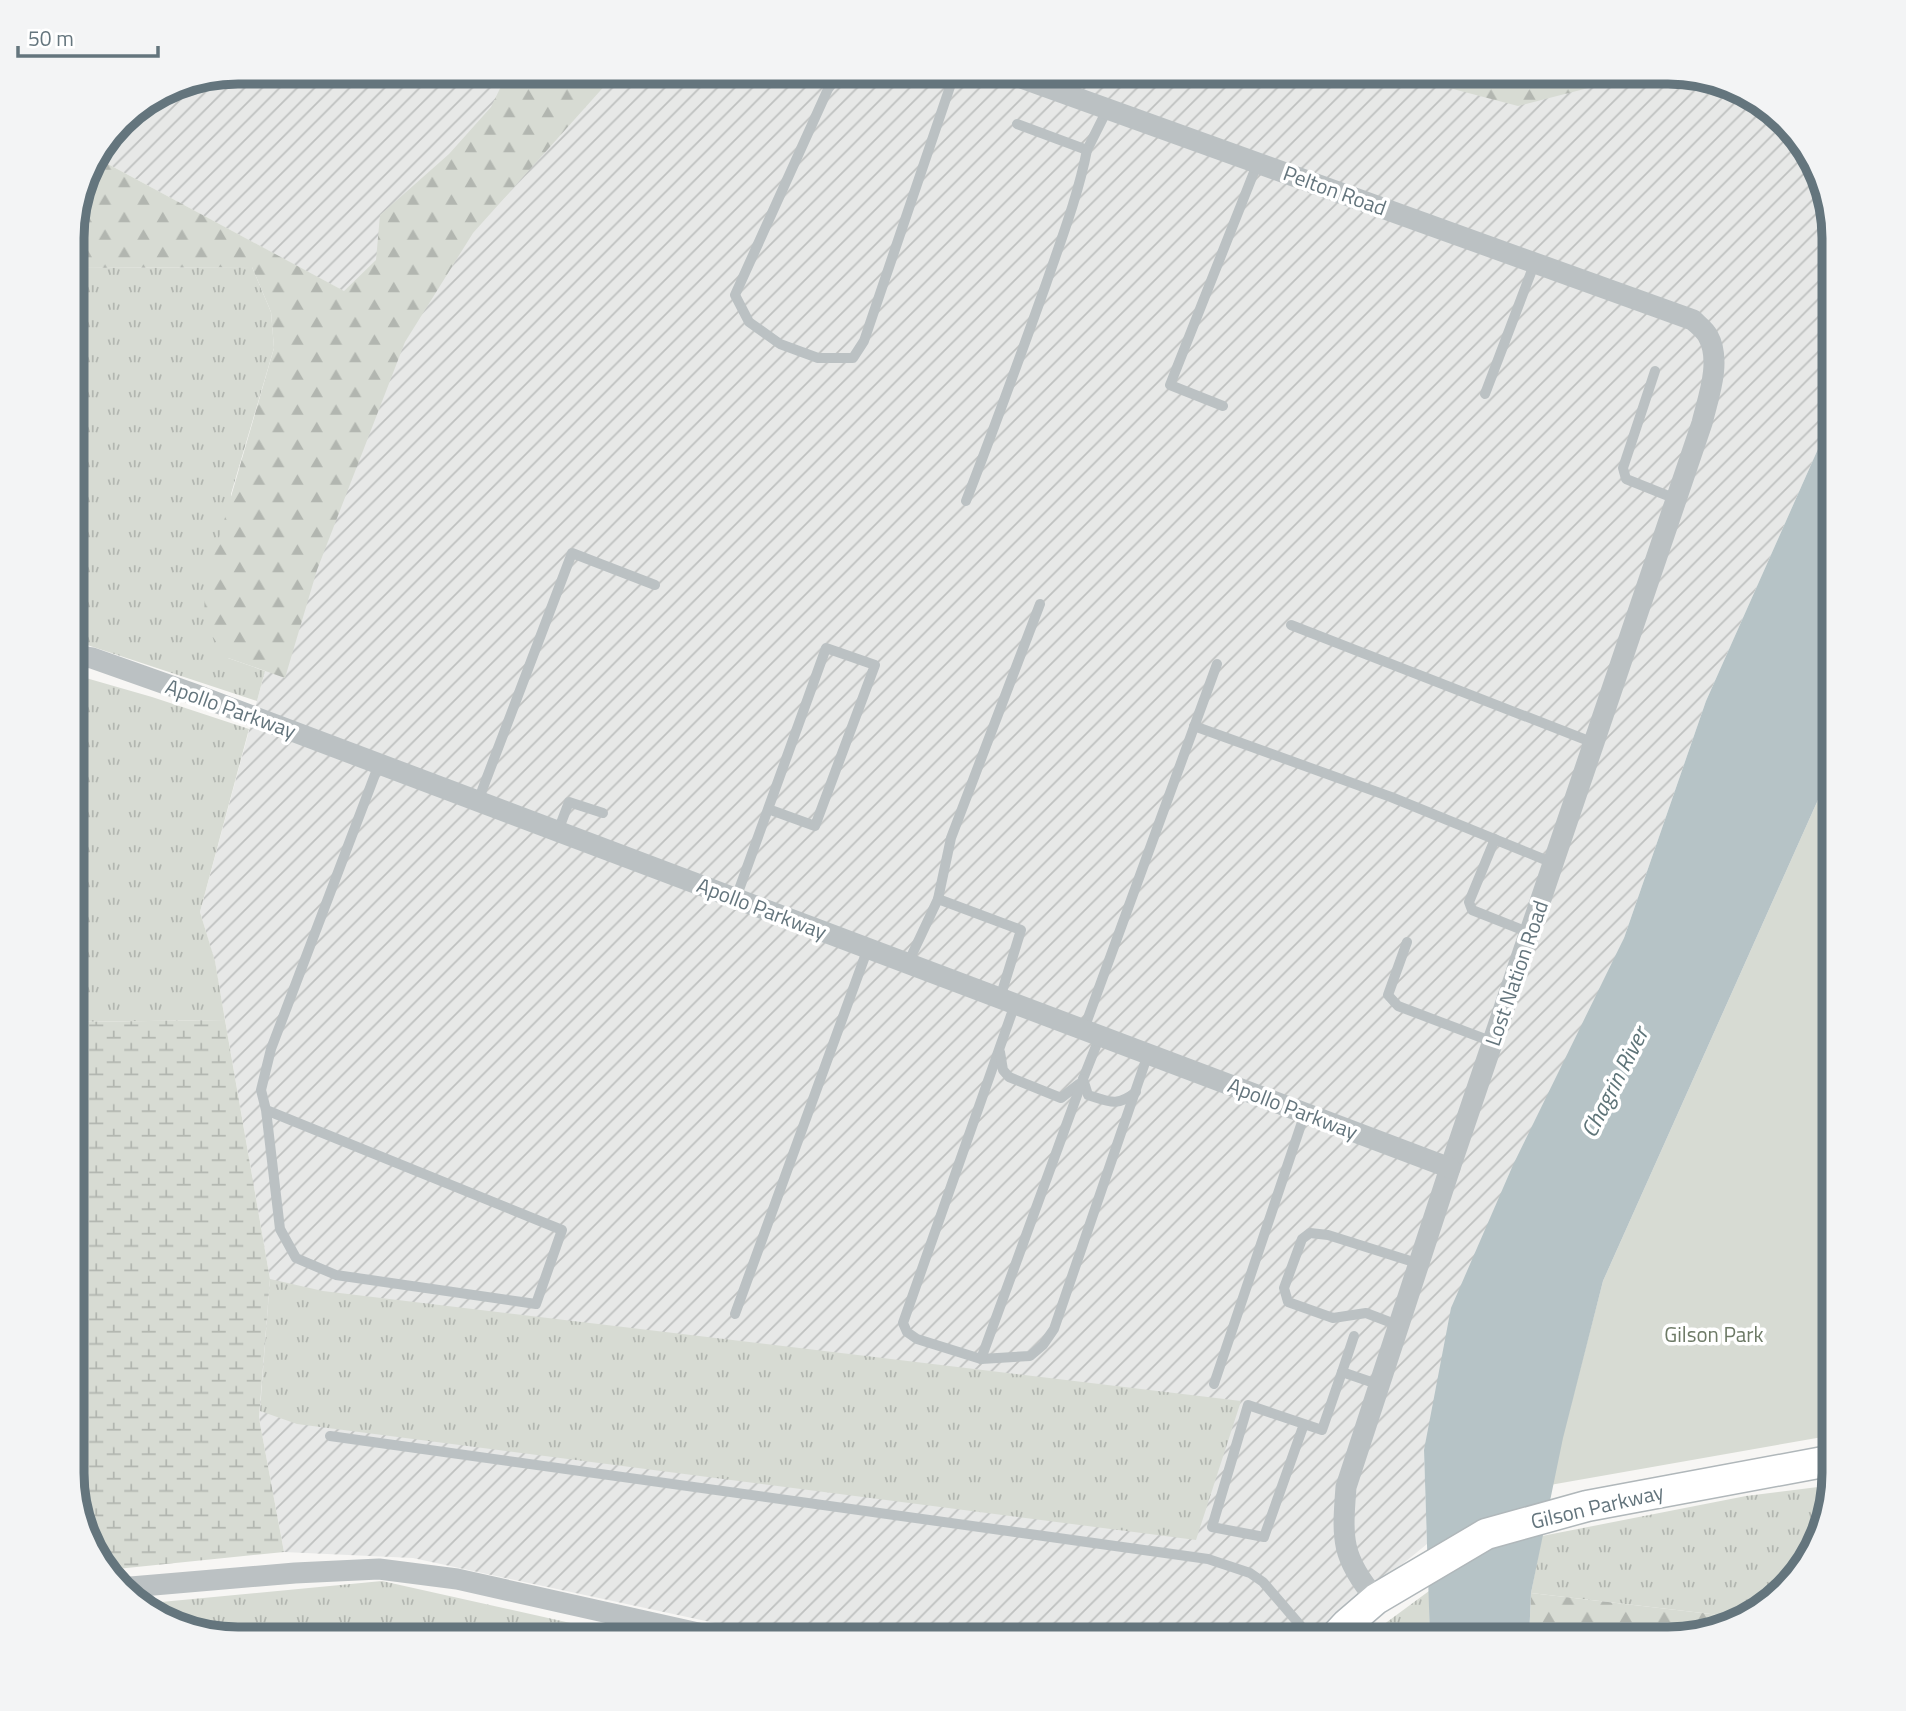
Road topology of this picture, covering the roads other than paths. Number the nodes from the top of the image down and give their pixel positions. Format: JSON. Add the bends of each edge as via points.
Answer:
{"nodes":[{"id":1,"x":832,"y":84,"type":"edge"},
{"id":2,"x":951,"y":84,"type":"edge"},
{"id":3,"x":1039,"y":84,"type":"edge"},
{"id":4,"x":1108,"y":108,"type":"junction"},
{"id":5,"x":1017,"y":124,"type":"dead end"},
{"id":6,"x":1087,"y":150,"type":"junction"},
{"id":7,"x":1258,"y":162,"type":"junction"},
{"id":8,"x":1535,"y":262,"type":"junction"},
{"id":9,"x":1664,"y":308,"type":"joint"},
{"id":10,"x":1656,"y":371,"type":"dead end"},
{"id":11,"x":1485,"y":394,"type":"dead end"},
{"id":12,"x":1223,"y":405,"type":"dead end"},
{"id":13,"x":1676,"y":499,"type":"junction"},
{"id":14,"x":967,"y":501,"type":"dead end"},
{"id":15,"x":655,"y":585,"type":"dead end"},
{"id":16,"x":1040,"y":604,"type":"dead end"},
{"id":17,"x":1291,"y":625,"type":"dead end"},
{"id":18,"x":84,"y":657,"type":"edge"},
{"id":19,"x":1217,"y":664,"type":"dead end"},
{"id":20,"x":1194,"y":726,"type":"junction"},
{"id":21,"x":1594,"y":743,"type":"junction"},
{"id":22,"x":379,"y":764,"type":"junction"},
{"id":23,"x":478,"y":801,"type":"junction"},
{"id":24,"x":768,"y":809,"type":"junction"},
{"id":25,"x":603,"y":813,"type":"dead end"},
{"id":26,"x":558,"y":831,"type":"junction"},
{"id":27,"x":1495,"y":839,"type":"junction"},
{"id":28,"x":1553,"y":863,"type":"junction"},
{"id":29,"x":736,"y":898,"type":"junction"},
{"id":30,"x":938,"y":899,"type":"junction"},
{"id":31,"x":1530,"y":933,"type":"junction"},
{"id":32,"x":1406,"y":943,"type":"dead end"},
{"id":33,"x":868,"y":948,"type":"junction"},
{"id":34,"x":908,"y":963,"type":"junction"},
{"id":35,"x":1007,"y":1001,"type":"junction"},
{"id":36,"x":1092,"y":1033,"type":"junction"},
{"id":37,"x":1493,"y":1042,"type":"junction"},
{"id":38,"x":999,"y":1049,"type":"junction"},
{"id":39,"x":1148,"y":1054,"type":"junction"},
{"id":40,"x":1083,"y":1079,"type":"junction"},
{"id":41,"x":1136,"y":1091,"type":"junction"},
{"id":42,"x":266,"y":1110,"type":"junction"},
{"id":43,"x":1305,"y":1113,"type":"junction"},
{"id":44,"x":1450,"y":1168,"type":"junction"},
{"id":45,"x":1420,"y":1264,"type":"junction"},
{"id":46,"x":735,"y":1314,"type":"dead end"},
{"id":47,"x":1401,"y":1326,"type":"junction"},
{"id":48,"x":1354,"y":1336,"type":"dead end"},
{"id":49,"x":981,"y":1359,"type":"junction"},
{"id":50,"x":1342,"y":1372,"type":"junction"},
{"id":51,"x":1214,"y":1384,"type":"dead end"},
{"id":52,"x":1380,"y":1385,"type":"junction"},
{"id":53,"x":1304,"y":1424,"type":"junction"},
{"id":54,"x":330,"y":1436,"type":"dead end"},
{"id":55,"x":1822,"y":1462,"type":"edge"},
{"id":56,"x":134,"y":1587,"type":"edge"},
{"id":57,"x":1388,"y":1592,"type":"junction"},
{"id":58,"x":671,"y":1627,"type":"edge"},
{"id":59,"x":1302,"y":1627,"type":"edge"},
{"id":60,"x":1344,"y":1627,"type":"edge"}],
"edges":[{"from":1,"to":2,"type":"lane","via":[[735,295],[749,322],[780,344],[818,358],[853,359],[864,341]]},
{"from":3,"to":4,"type":"street","name":"Pelton Road"},
{"from":4,"to":6,"type":"lane"},
{"from":4,"to":7,"type":"street","name":"Pelton Road"},
{"from":5,"to":6,"type":"lane"},
{"from":6,"to":14,"type":"lane","via":[[1060,242]]},
{"from":7,"to":8,"type":"street","name":"Pelton Road"},
{"from":7,"to":12,"type":"lane","via":[[1170,385]]},
{"from":8,"to":9,"type":"street","name":"Pelton Road"},
{"from":8,"to":11,"type":"lane"},
{"from":9,"to":13,"type":"street","name":"Lost Nation Road","via":[[1693,320],[1708,336],[1714,354],[1702,423]]},
{"from":10,"to":13,"type":"lane","via":[[1622,468],[1626,480]]},
{"from":13,"to":21,"type":"street","name":"Lost Nation Road"},
{"from":15,"to":23,"type":"lane","via":[[572,554]]},
{"from":16,"to":30,"type":"lane","via":[[951,838]]},
{"from":17,"to":21,"type":"lane"},
{"from":18,"to":22,"type":"street","name":"Apollo Parkway"},
{"from":19,"to":20,"type":"lane"},
{"from":20,"to":27,"type":"lane"},
{"from":20,"to":36,"type":"lane"},
{"from":21,"to":28,"type":"street","name":"Lost Nation Road"},
{"from":22,"to":23,"type":"street","name":"Apollo Parkway"},
{"from":22,"to":42,"type":"lane","via":[[271,1049],[261,1090]]},
{"from":23,"to":26,"type":"street","name":"Apollo Parkway"},
{"from":24,"to":24,"type":"lane","via":[[826,648],[875,665],[815,827]]},
{"from":24,"to":29,"type":"lane"},
{"from":25,"to":26,"type":"lane","via":[[569,802]]},
{"from":26,"to":29,"type":"street","name":"Apollo Parkway"},
{"from":27,"to":28,"type":"lane"},
{"from":27,"to":31,"type":"lane","via":[[1469,902],[1472,910]]},
{"from":28,"to":31,"type":"street","name":"Lost Nation Road"},
{"from":29,"to":33,"type":"street","name":"Apollo Parkway"},
{"from":30,"to":34,"type":"lane"},
{"from":30,"to":35,"type":"lane","via":[[1021,930]]},
{"from":31,"to":37,"type":"street","name":"Lost Nation Road"},
{"from":32,"to":37,"type":"lane","via":[[1388,995],[1398,1006]]},
{"from":33,"to":34,"type":"street","name":"Apollo Parkway"},
{"from":33,"to":46,"type":"lane"},
{"from":34,"to":35,"type":"street","name":"Apollo Parkway"},
{"from":35,"to":36,"type":"street","name":"Apollo Parkway"},
{"from":35,"to":38,"type":"lane"},
{"from":36,"to":39,"type":"street","name":"Apollo Parkway"},
{"from":36,"to":40,"type":"lane"},
{"from":37,"to":44,"type":"street","name":"Lost Nation Road"},
{"from":38,"to":40,"type":"lane","via":[[1009,1077],[1061,1098]]},
{"from":38,"to":49,"type":"lane","via":[[903,1323],[917,1339]]},
{"from":39,"to":41,"type":"lane"},
{"from":39,"to":43,"type":"street","name":"Apollo Parkway"},
{"from":40,"to":41,"type":"lane","via":[[1088,1095],[1111,1102],[1122,1102]]},
{"from":40,"to":49,"type":"lane"},
{"from":41,"to":49,"type":"lane","via":[[1054,1329],[1030,1356]]},
{"from":42,"to":42,"type":"lane","via":[[562,1230],[536,1304],[336,1275],[296,1258],[280,1229]]},
{"from":43,"to":44,"type":"street","name":"Apollo Parkway"},
{"from":43,"to":51,"type":"lane"},
{"from":44,"to":45,"type":"street","name":"Lost Nation Road"},
{"from":45,"to":47,"type":"street","name":"Lost Nation Road"},
{"from":45,"to":47,"type":"lane","via":[[1310,1233],[1302,1239],[1284,1288],[1288,1302],[1334,1318],[1366,1313]]},
{"from":47,"to":52,"type":"street","name":"Lost Nation Road"},
{"from":48,"to":50,"type":"lane"},
{"from":50,"to":52,"type":"lane"},
{"from":50,"to":53,"type":"lane","via":[[1322,1430]]},
{"from":52,"to":57,"type":"street","name":"Lost Nation Road","via":[[1346,1487],[1343,1530],[1349,1559],[1361,1581]]},
{"from":53,"to":53,"type":"lane","via":[[1248,1405],[1212,1527],[1264,1537]]},
{"from":54,"to":59,"type":"lane","via":[[1208,1559],[1263,1582]]},
{"from":55,"to":57,"type":"street","name":"Gilson Parkway","via":[[1587,1506],[1486,1534]]},
{"from":56,"to":58,"type":"street","via":[[379,1569],[457,1579]]},
{"from":57,"to":60,"type":"street"}]}
